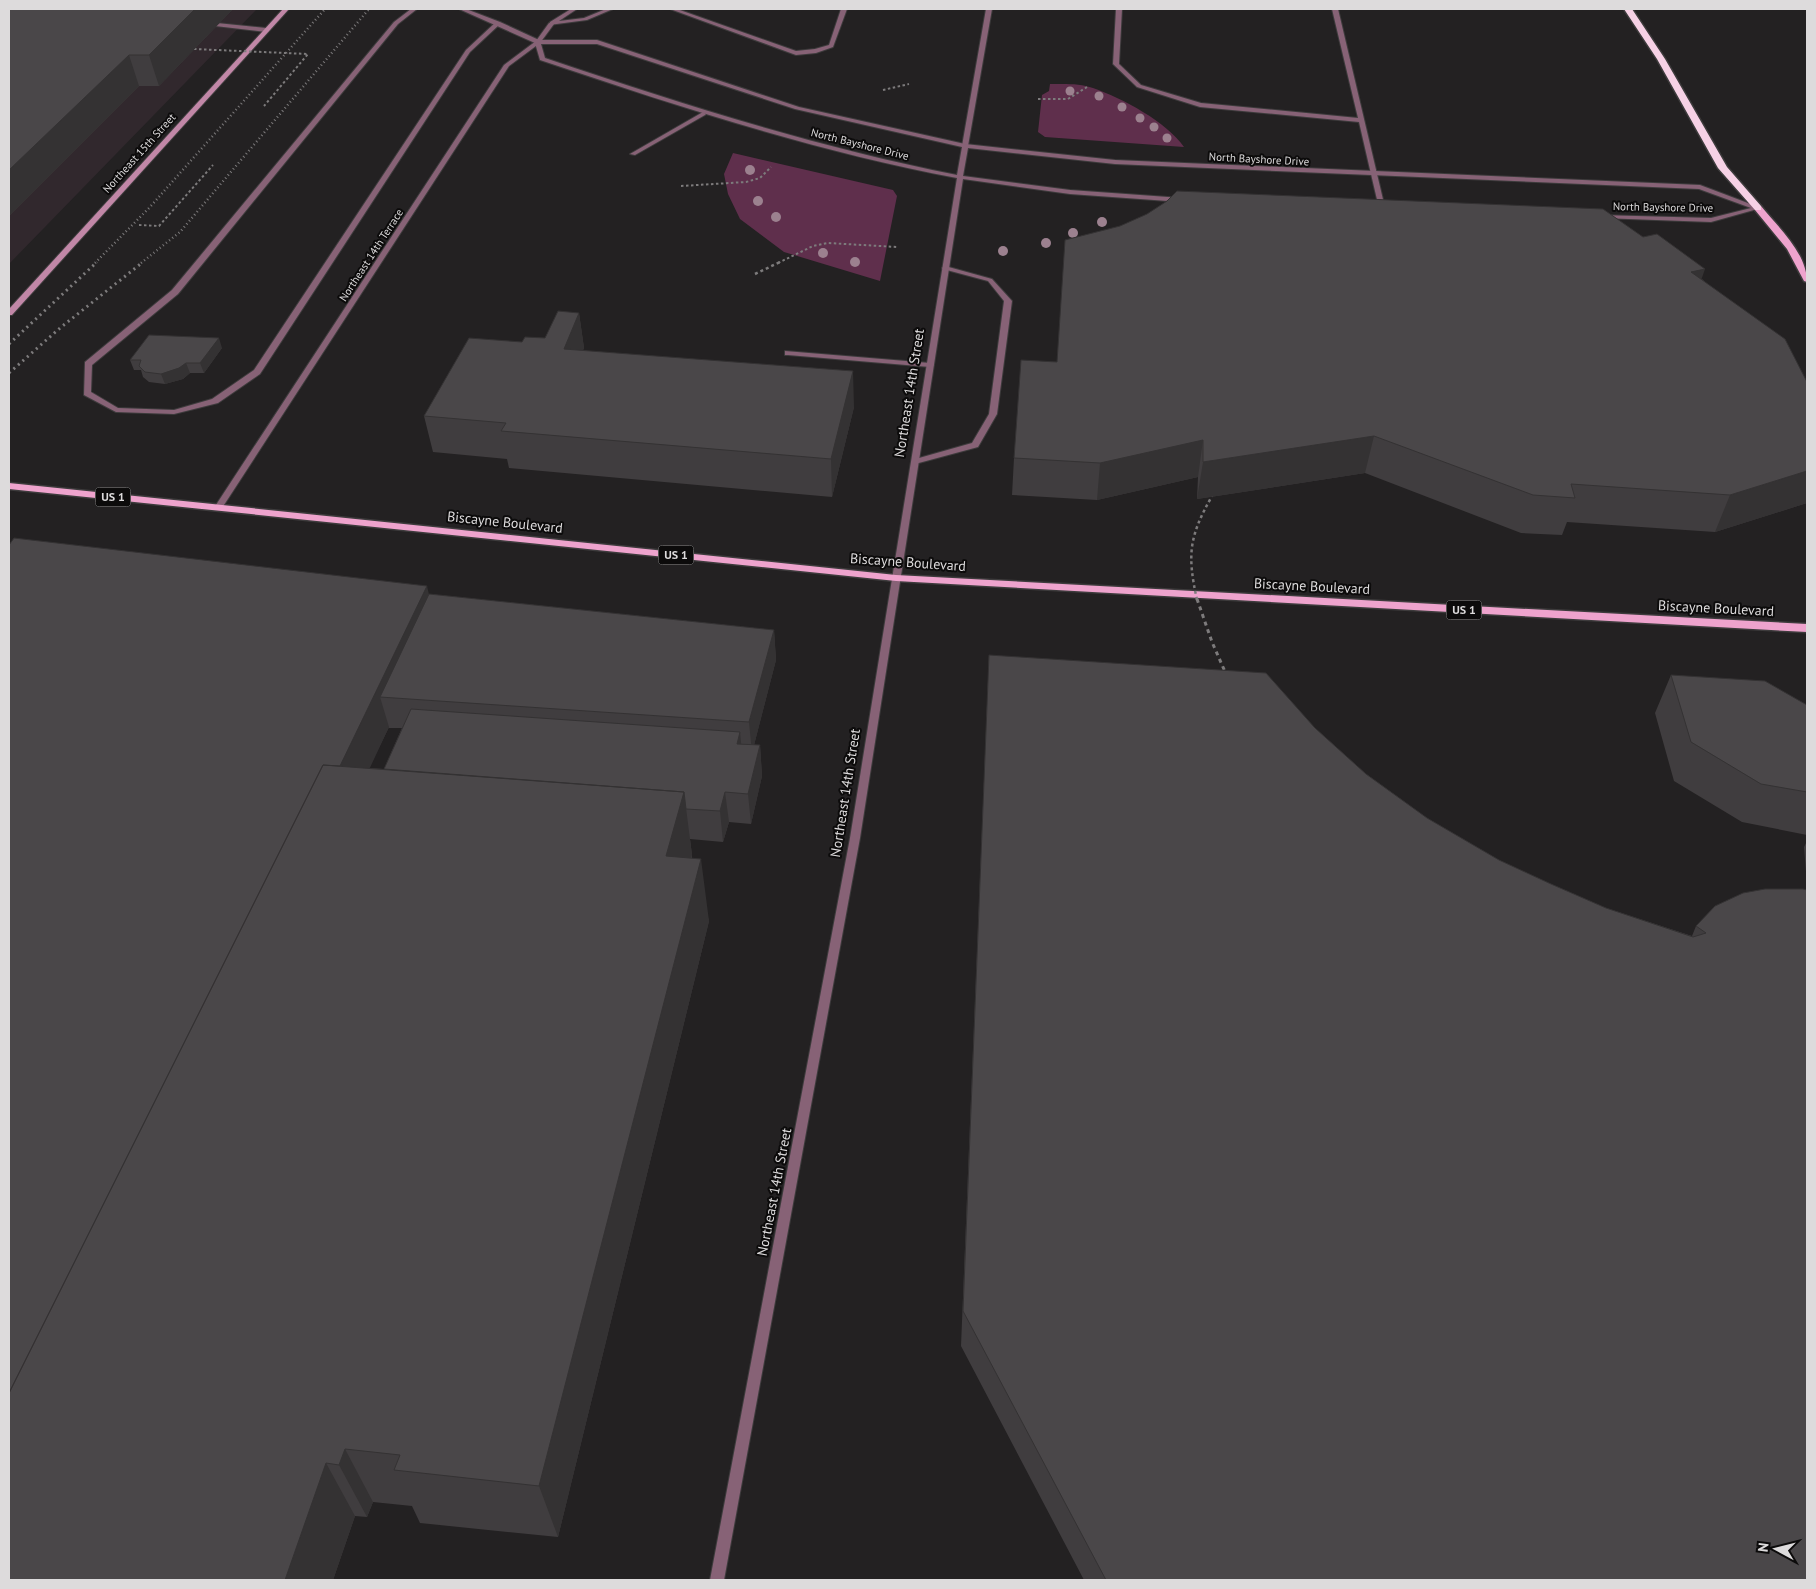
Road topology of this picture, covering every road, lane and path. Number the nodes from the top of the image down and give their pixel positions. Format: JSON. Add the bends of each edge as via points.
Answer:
{"nodes":[{"id":1,"x":286,"y":9,"type":"edge"},
{"id":2,"x":414,"y":9,"type":"edge"},
{"id":3,"x":462,"y":9,"type":"edge"},
{"id":4,"x":574,"y":9,"type":"edge"},
{"id":5,"x":610,"y":9,"type":"edge"},
{"id":6,"x":673,"y":9,"type":"edge"},
{"id":7,"x":844,"y":9,"type":"edge"},
{"id":8,"x":989,"y":9,"type":"edge"},
{"id":9,"x":1119,"y":9,"type":"edge"},
{"id":10,"x":1335,"y":9,"type":"edge"},
{"id":11,"x":1628,"y":9,"type":"edge"},
{"id":12,"x":498,"y":23,"type":"junction"},
{"id":13,"x":551,"y":24,"type":"junction"},
{"id":14,"x":218,"y":25,"type":"dead end"},
{"id":15,"x":266,"y":30,"type":"junction"},
{"id":16,"x":538,"y":42,"type":"junction"},
{"id":17,"x":194,"y":49,"type":"dead end"},
{"id":18,"x":1087,"y":87,"type":"dead end"},
{"id":19,"x":1038,"y":99,"type":"dead end"},
{"id":20,"x":264,"y":106,"type":"dead end"},
{"id":21,"x":704,"y":114,"type":"junction"},
{"id":22,"x":1361,"y":120,"type":"junction"},
{"id":23,"x":965,"y":146,"type":"junction"},
{"id":24,"x":632,"y":154,"type":"dead end"},
{"id":25,"x":213,"y":165,"type":"dead end"},
{"id":26,"x":773,"y":166,"type":"dead end"},
{"id":27,"x":1374,"y":174,"type":"junction"},
{"id":28,"x":959,"y":177,"type":"junction"},
{"id":29,"x":681,"y":186,"type":"dead end"},
{"id":30,"x":1190,"y":200,"type":"edge"},
{"id":31,"x":1372,"y":208,"type":"edge"},
{"id":32,"x":1382,"y":208,"type":"junction"},
{"id":33,"x":1392,"y":208,"type":"edge"},
{"id":34,"x":1758,"y":208,"type":"junction"},
{"id":35,"x":1591,"y":216,"type":"edge"},
{"id":36,"x":158,"y":226,"type":"dead end"},
{"id":37,"x":897,"y":247,"type":"dead end"},
{"id":38,"x":945,"y":268,"type":"junction"},
{"id":39,"x":755,"y":274,"type":"dead end"},
{"id":40,"x":1807,"y":279,"type":"edge"},
{"id":41,"x":9,"y":312,"type":"edge"},
{"id":42,"x":788,"y":352,"type":"dead end"},
{"id":43,"x":930,"y":365,"type":"junction"},
{"id":44,"x":914,"y":462,"type":"junction"},
{"id":45,"x":9,"y":486,"type":"edge"},
{"id":46,"x":1212,"y":496,"type":"edge"},
{"id":47,"x":218,"y":508,"type":"junction"},
{"id":48,"x":896,"y":578,"type":"junction"},
{"id":49,"x":1807,"y":628,"type":"edge"},
{"id":50,"x":1226,"y":675,"type":"edge"},
{"id":51,"x":717,"y":1580,"type":"edge"}],
"edges":[{"from":1,"to":15,"type":"main road","name":"Northeast 15th Street"},
{"from":2,"to":12,"type":"street","via":[[396,23],[175,292],[88,364],[87,393],[116,410],[174,412],[215,401],[257,372],[468,51]]},
{"from":3,"to":12,"type":"street","name":"North Bayshore Drive"},
{"from":4,"to":13,"type":"street"},
{"from":5,"to":13,"type":"street","via":[[585,19]]},
{"from":6,"to":7,"type":"street","via":[[796,53],[831,46]]},
{"from":8,"to":23,"type":"street","name":"Northeast 14th Street"},
{"from":9,"to":22,"type":"street","via":[[1116,64],[1139,86],[1200,105]]},
{"from":10,"to":22,"type":"street"},
{"from":11,"to":34,"type":"highway","via":[[1661,59],[1723,168]]},
{"from":12,"to":16,"type":"street","name":"North Bayshore Drive"},
{"from":13,"to":16,"type":"street","name":"Northeast 14th Terrace"},
{"from":14,"to":15,"type":"street"},
{"from":15,"to":41,"type":"main road","name":"Northeast 15th Street"},
{"from":16,"to":21,"type":"street","name":"North Bayshore Drive","via":[[542,58]]},
{"from":16,"to":23,"type":"street","name":"North Bayshore Drive","via":[[597,42],[797,108]]},
{"from":16,"to":47,"type":"street","name":"Northeast 14th Terrace","via":[[507,65]]},
{"from":17,"to":20,"type":"path","bridge":true,"via":[[308,54]]},
{"from":18,"to":19,"type":"path","via":[[1068,99]]},
{"from":21,"to":24,"type":"street"},
{"from":21,"to":28,"type":"street","name":"North Bayshore Drive"},
{"from":22,"to":27,"type":"street"},
{"from":23,"to":27,"type":"street","name":"North Bayshore Drive","via":[[1114,162]]},
{"from":23,"to":28,"type":"street","name":"Northeast 14th Street"},
{"from":25,"to":36,"type":"path"},
{"from":26,"to":29,"type":"path","via":[[760,178],[746,182]]},
{"from":27,"to":32,"type":"street"},
{"from":27,"to":34,"type":"street","name":"North Bayshore Drive","via":[[1700,187]]},
{"from":28,"to":30,"type":"street","name":"North Bayshore Drive","via":[[1104,195]]},
{"from":28,"to":38,"type":"street","name":"Northeast 14th Street"},
{"from":31,"to":32,"type":"street"},
{"from":32,"to":33,"type":"street"},
{"from":34,"to":35,"type":"street","name":"North Bayshore Drive","via":[[1711,220]]},
{"from":34,"to":40,"type":"main road","via":[[1791,248]]},
{"from":37,"to":39,"type":"path","via":[[828,243],[813,246]]},
{"from":38,"to":43,"type":"street","name":"Northeast 14th Street"},
{"from":38,"to":44,"type":"street","via":[[990,280],[1008,301],[993,414],[975,445]]},
{"from":42,"to":43,"type":"street"},
{"from":43,"to":44,"type":"street","name":"Northeast 14th Street"},
{"from":44,"to":48,"type":"street","name":"Northeast 14th Street"},
{"from":45,"to":47,"type":"main road","name":"Biscayne Boulevard","number":"US 1"},
{"from":46,"to":50,"type":"path","bridge":true,"via":[[1194,532],[1192,559],[1197,604],[1212,648]]},
{"from":47,"to":48,"type":"main road","name":"Biscayne Boulevard","number":"US 1"},
{"from":48,"to":49,"type":"main road","name":"Biscayne Boulevard","number":"US 1"},
{"from":48,"to":51,"type":"street","name":"Northeast 14th Street","via":[[848,876]]}]}
